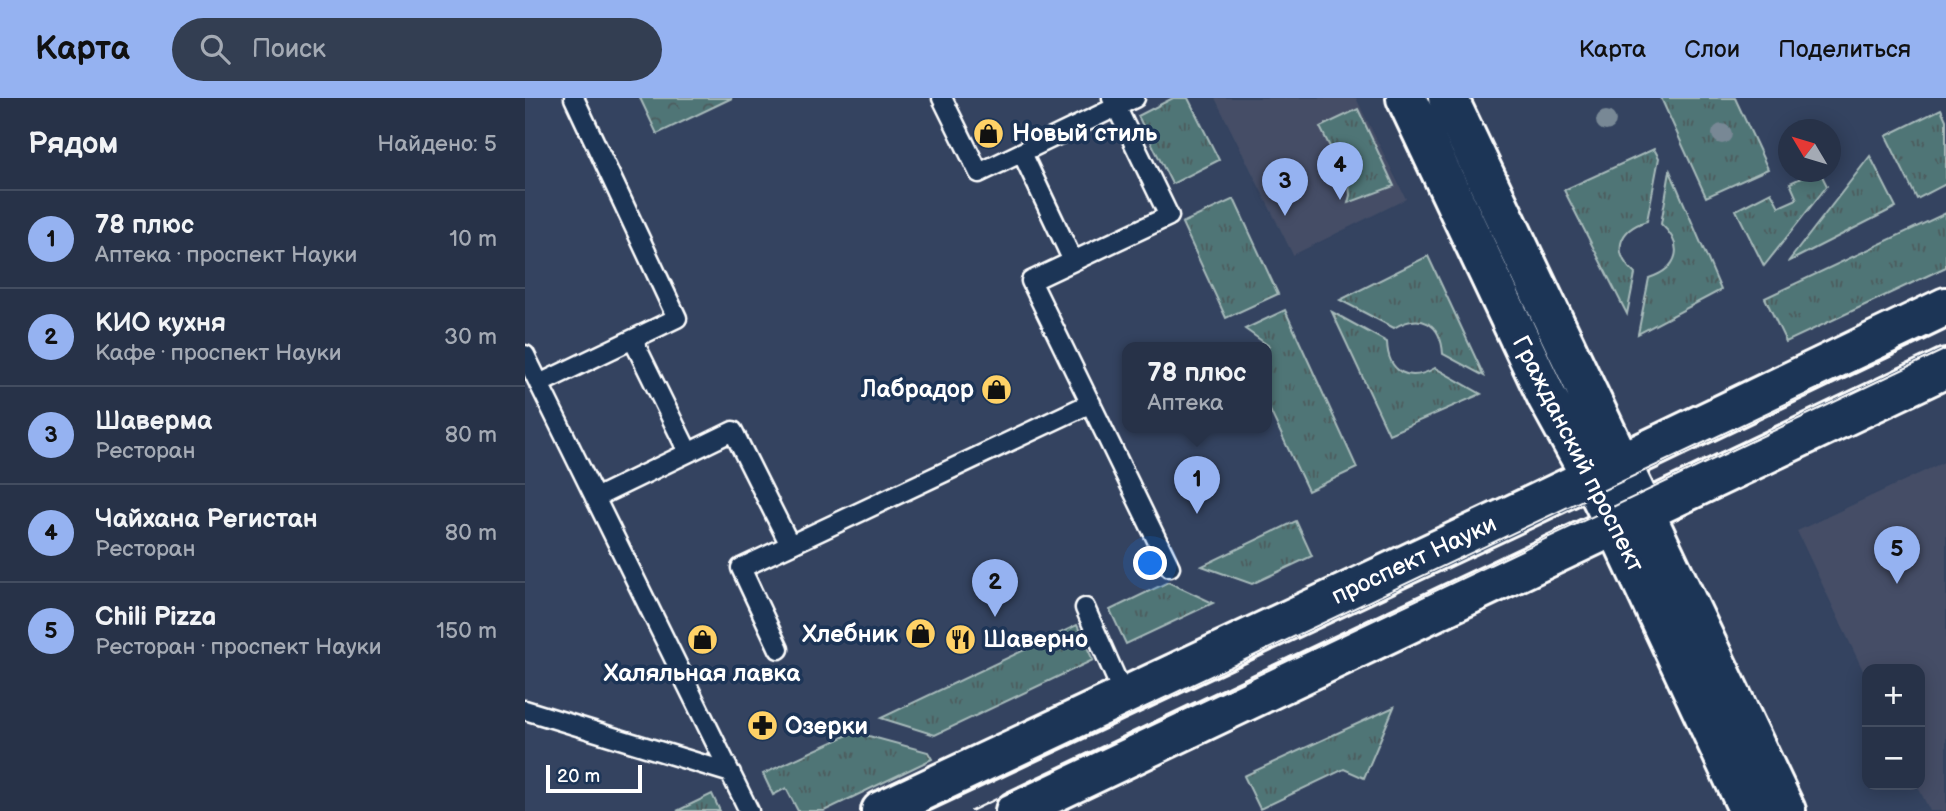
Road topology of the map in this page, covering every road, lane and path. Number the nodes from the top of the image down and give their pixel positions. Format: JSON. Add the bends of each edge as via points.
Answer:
{"nodes":[{"id":1,"x":573,"y":98,"type":"edge"},
{"id":2,"x":942,"y":98,"type":"edge"},
{"id":3,"x":1135,"y":98,"type":"edge"},
{"id":4,"x":1406,"y":98,"type":"edge"},
{"id":5,"x":1448,"y":98,"type":"edge"},
{"id":6,"x":1114,"y":102,"type":"edge"},
{"id":7,"x":1022,"y":153,"type":"junction"},
{"id":8,"x":1073,"y":261,"type":"junction"},
{"id":9,"x":1946,"y":307,"type":"edge"},
{"id":10,"x":633,"y":340,"type":"junction"},
{"id":11,"x":525,"y":355,"type":"edge"},
{"id":12,"x":1946,"y":368,"type":"edge"},
{"id":13,"x":539,"y":384,"type":"junction"},
{"id":14,"x":1090,"y":403,"type":"junction"},
{"id":15,"x":688,"y":452,"type":"junction"},
{"id":16,"x":1605,"y":469,"type":"junction"},
{"id":17,"x":595,"y":498,"type":"junction"},
{"id":18,"x":1630,"y":518,"type":"junction"},
{"id":19,"x":790,"y":545,"type":"junction"},
{"id":20,"x":1170,"y":567,"type":"dead end"},
{"id":21,"x":1085,"y":608,"type":"dead end"},
{"id":22,"x":779,"y":649,"type":"dead end"},
{"id":23,"x":1123,"y":696,"type":"junction"},
{"id":24,"x":525,"y":710,"type":"edge"},
{"id":25,"x":731,"y":774,"type":"junction"},
{"id":26,"x":750,"y":811,"type":"edge"},
{"id":27,"x":881,"y":811,"type":"edge"},
{"id":28,"x":1015,"y":811,"type":"edge"},
{"id":29,"x":1749,"y":811,"type":"edge"},
{"id":30,"x":1786,"y":811,"type":"edge"}],
"edges":[{"from":1,"to":10,"type":"lane","via":[[677,318]]},
{"from":2,"to":7,"type":"lane","via":[[979,173]]},
{"from":3,"to":6,"type":"lane"},
{"from":4,"to":16,"type":"main road","name":"Гражданский проспект","via":[[1547,397]]},
{"from":5,"to":16,"type":"main road","name":"Гражданский проспект","via":[[1546,302]]},
{"from":6,"to":7,"type":"lane"},
{"from":6,"to":8,"type":"lane","via":[[1169,216]]},
{"from":7,"to":8,"type":"lane"},
{"from":8,"to":14,"type":"lane","via":[[1031,281]]},
{"from":9,"to":16,"type":"main road","name":"проспект Науки"},
{"from":10,"to":13,"type":"lane"},
{"from":10,"to":15,"type":"lane"},
{"from":11,"to":13,"type":"lane"},
{"from":12,"to":18,"type":"main road"},
{"from":13,"to":17,"type":"lane"},
{"from":14,"to":19,"type":"lane"},
{"from":14,"to":20,"type":"lane"},
{"from":15,"to":17,"type":"lane"},
{"from":15,"to":19,"type":"lane","via":[[733,431]]},
{"from":16,"to":18,"type":"main road","name":"Гражданский проспект"},
{"from":16,"to":23,"type":"main road","name":"проспект Науки"},
{"from":17,"to":25,"type":"lane"},
{"from":18,"to":28,"type":"main road"},
{"from":18,"to":29,"type":"main road","name":"Гражданский проспект"},
{"from":18,"to":30,"type":"main road","name":"Гражданский проспект"},
{"from":19,"to":22,"type":"lane","via":[[741,568]]},
{"from":21,"to":23,"type":"lane"},
{"from":23,"to":27,"type":"main road","name":"проспект Науки"},
{"from":24,"to":25,"type":"lane"},
{"from":25,"to":26,"type":"lane"}]}
